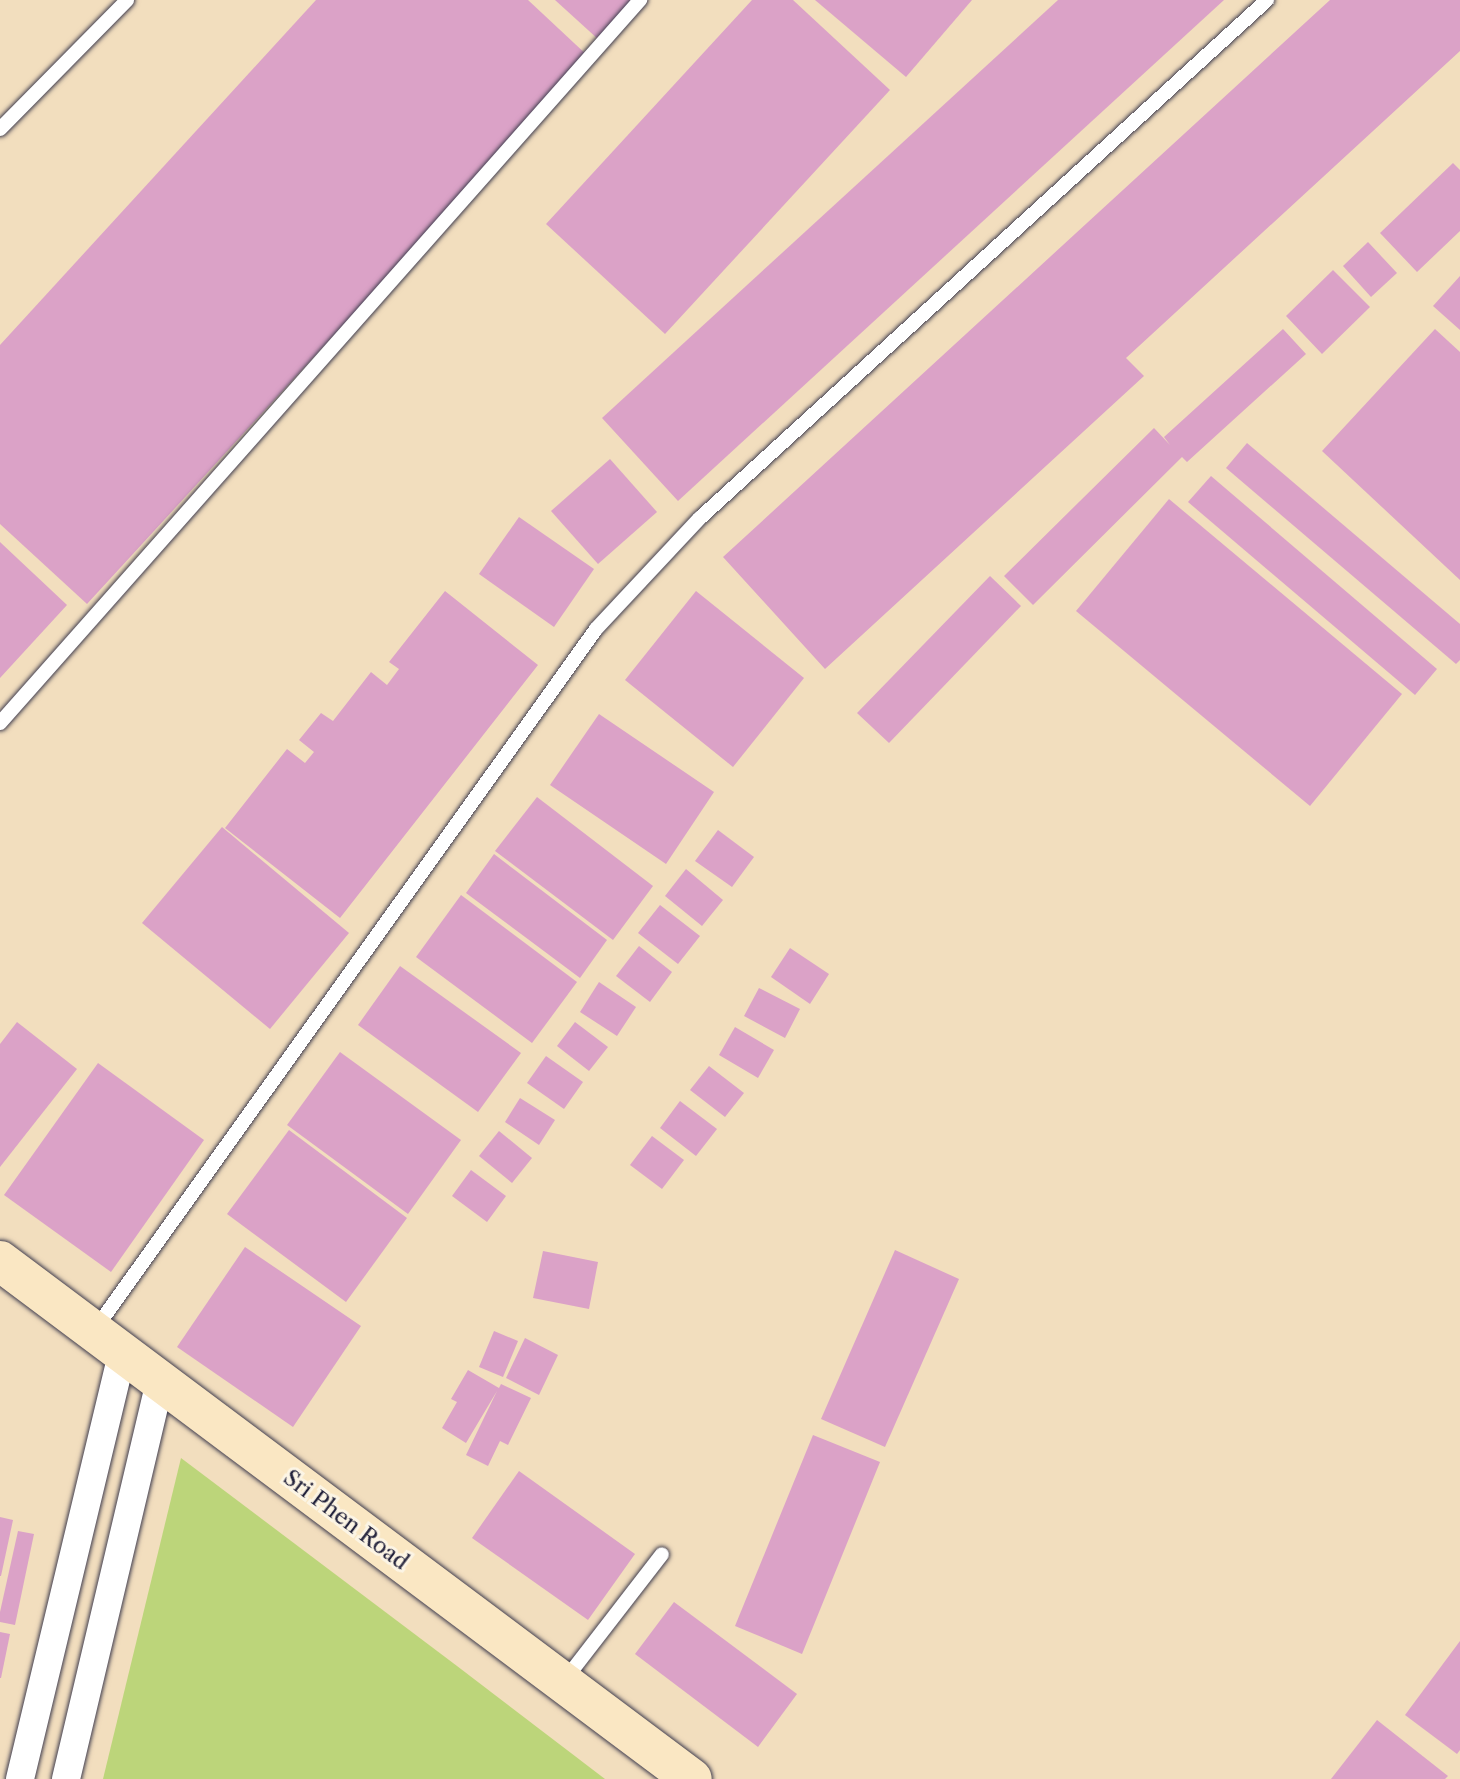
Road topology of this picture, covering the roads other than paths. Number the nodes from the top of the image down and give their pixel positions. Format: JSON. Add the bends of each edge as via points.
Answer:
{"nodes":[{"id":1,"x":127,"y":0,"type":"edge"},
{"id":2,"x":640,"y":0,"type":"edge"},
{"id":3,"x":1267,"y":0,"type":"edge"},
{"id":4,"x":0,"y":129,"type":"edge"},
{"id":5,"x":0,"y":723,"type":"edge"},
{"id":6,"x":0,"y":1261,"type":"edge"},
{"id":7,"x":109,"y":1340,"type":"junction"},
{"id":8,"x":160,"y":1381,"type":"junction"},
{"id":9,"x":662,"y":1554,"type":"dead end"},
{"id":10,"x":563,"y":1683,"type":"junction"},
{"id":11,"x":20,"y":1779,"type":"edge"},
{"id":12,"x":66,"y":1779,"type":"edge"},
{"id":13,"x":692,"y":1779,"type":"edge"}],
"edges":[{"from":1,"to":4,"type":"lane"},
{"from":2,"to":5,"type":"lane"},
{"from":3,"to":7,"type":"lane","via":[[700,518],[596,629]]},
{"from":6,"to":7,"type":"main road","name":"Sri Phen Road"},
{"from":7,"to":8,"type":"main road","name":"Sri Phen Road"},
{"from":7,"to":11,"type":"street"},
{"from":8,"to":10,"type":"main road","name":"Sri Phen Road"},
{"from":8,"to":12,"type":"street"},
{"from":9,"to":10,"type":"lane"},
{"from":10,"to":13,"type":"main road","name":"Sri Phen Road"}]}
